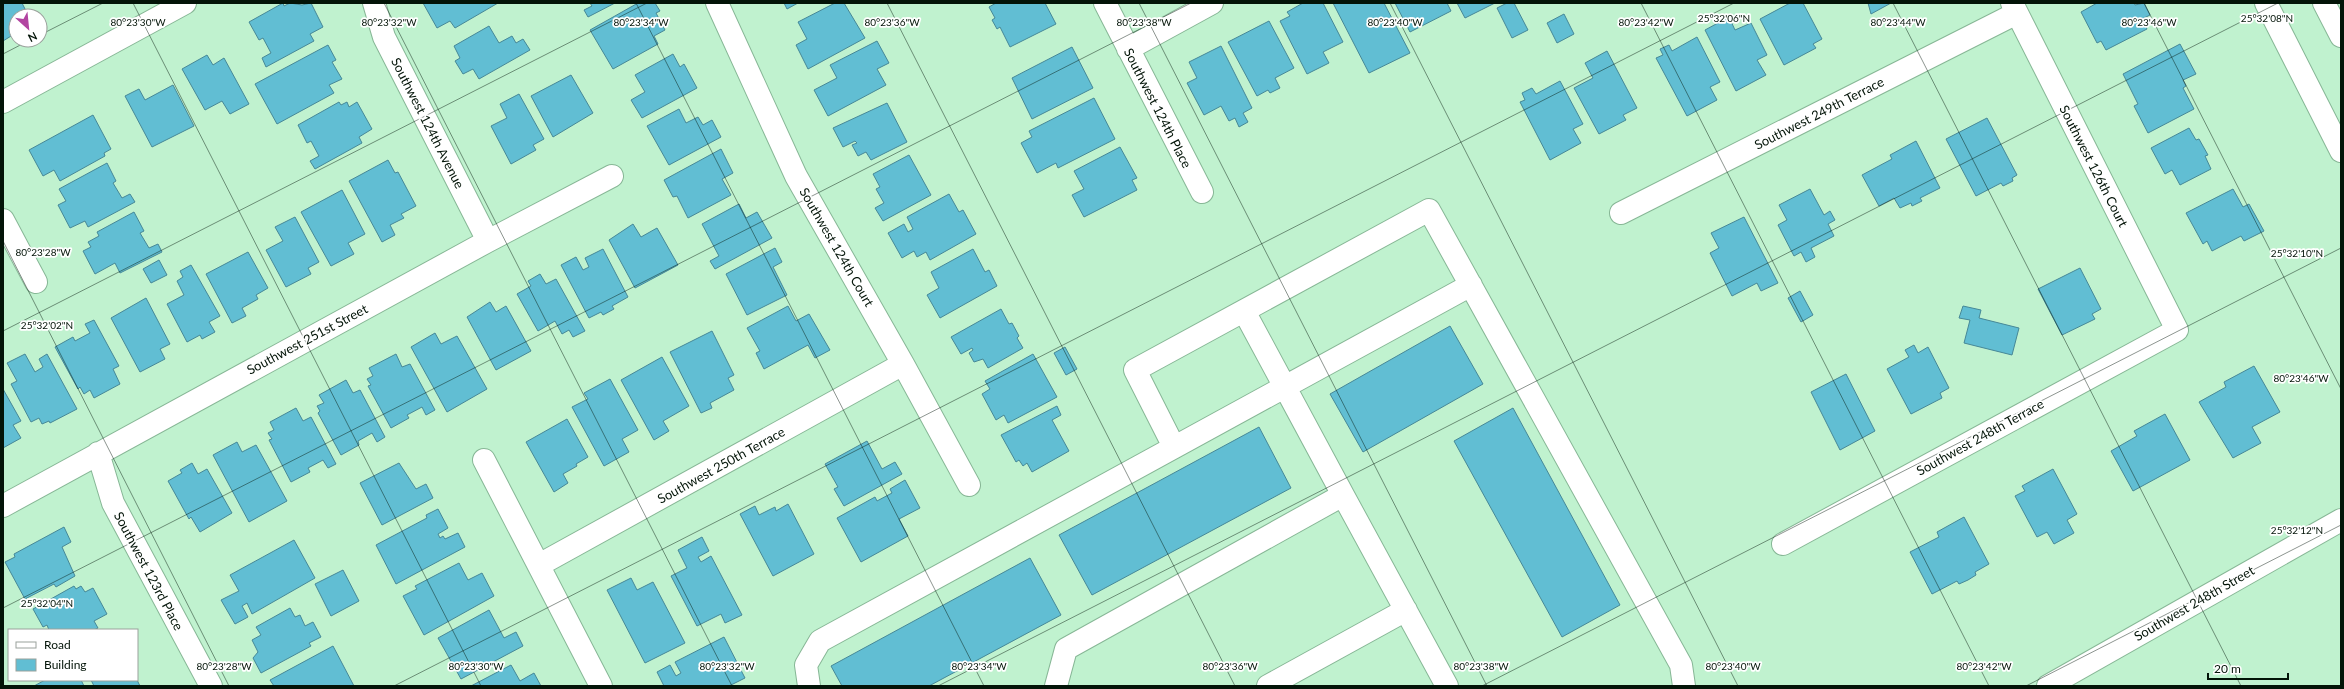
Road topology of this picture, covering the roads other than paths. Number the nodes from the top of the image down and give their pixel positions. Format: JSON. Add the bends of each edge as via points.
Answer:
{"nodes":[{"id":1,"x":185,"y":3,"type":"edge"},
{"id":2,"x":374,"y":3,"type":"edge"},
{"id":3,"x":717,"y":3,"type":"edge"},
{"id":4,"x":1105,"y":3,"type":"edge"},
{"id":5,"x":1212,"y":3,"type":"edge"},
{"id":6,"x":2266,"y":3,"type":"edge"},
{"id":7,"x":2324,"y":3,"type":"edge"},
{"id":8,"x":2015,"y":8,"type":"edge"},
{"id":9,"x":2341,"y":36,"type":"edge"},
{"id":10,"x":1128,"y":49,"type":"junction"},
{"id":11,"x":3,"y":102,"type":"edge"},
{"id":12,"x":2341,"y":151,"type":"edge"},
{"id":13,"x":612,"y":176,"type":"dead end"},
{"id":14,"x":1202,"y":192,"type":"dead end"},
{"id":15,"x":1622,"y":213,"type":"dead end"},
{"id":16,"x":3,"y":220,"type":"edge"},
{"id":17,"x":488,"y":241,"type":"junction"},
{"id":18,"x":36,"y":282,"type":"dead end"},
{"id":19,"x":1471,"y":285,"type":"junction"},
{"id":20,"x":1244,"y":311,"type":"junction"},
{"id":21,"x":2177,"y":330,"type":"joint"},
{"id":22,"x":904,"y":364,"type":"junction"},
{"id":23,"x":1285,"y":387,"type":"junction"},
{"id":24,"x":1174,"y":447,"type":"junction"},
{"id":25,"x":98,"y":453,"type":"junction"},
{"id":26,"x":484,"y":460,"type":"dead end"},
{"id":27,"x":969,"y":485,"type":"dead end"},
{"id":28,"x":1343,"y":495,"type":"junction"},
{"id":29,"x":3,"y":506,"type":"edge"},
{"id":30,"x":2341,"y":520,"type":"edge"},
{"id":31,"x":1783,"y":544,"type":"dead end"},
{"id":32,"x":539,"y":565,"type":"junction"},
{"id":33,"x":1406,"y":610,"type":"junction"},
{"id":34,"x":1301,"y":678,"type":"edge"},
{"id":35,"x":211,"y":686,"type":"edge"},
{"id":36,"x":602,"y":686,"type":"edge"},
{"id":37,"x":809,"y":686,"type":"edge"},
{"id":38,"x":1056,"y":686,"type":"edge"},
{"id":39,"x":1268,"y":686,"type":"edge"},
{"id":40,"x":1447,"y":686,"type":"edge"},
{"id":41,"x":1684,"y":686,"type":"edge"},
{"id":42,"x":2048,"y":686,"type":"edge"}],
"edges":[{"from":1,"to":11,"type":"street"},
{"from":2,"to":17,"type":"street","name":"Southwest 124th Avenue","via":[[384,37]]},
{"from":3,"to":22,"type":"street","name":"Southwest 124th Court","via":[[796,176]]},
{"from":4,"to":10,"type":"street","name":"Southwest 124th Place"},
{"from":5,"to":10,"type":"street"},
{"from":6,"to":12,"type":"street"},
{"from":7,"to":9,"type":"street"},
{"from":8,"to":15,"type":"street","name":"Southwest 249th Terrace"},
{"from":8,"to":21,"type":"street","name":"Southwest 126th Court"},
{"from":10,"to":14,"type":"street","name":"Southwest 124th Place"},
{"from":13,"to":17,"type":"street","name":"Southwest 251st Street"},
{"from":16,"to":18,"type":"street"},
{"from":17,"to":25,"type":"street","name":"Southwest 251st Street"},
{"from":19,"to":20,"type":"street","via":[[1430,210]]},
{"from":19,"to":23,"type":"street"},
{"from":19,"to":41,"type":"street","via":[[1681,665]]},
{"from":20,"to":23,"type":"street"},
{"from":20,"to":24,"type":"street","via":[[1135,370]]},
{"from":21,"to":31,"type":"street","name":"Southwest 248th Terrace"},
{"from":22,"to":27,"type":"street","name":"Southwest 124th Court"},
{"from":22,"to":32,"type":"street","name":"Southwest 250th Terrace"},
{"from":23,"to":24,"type":"street"},
{"from":23,"to":28,"type":"street"},
{"from":24,"to":37,"type":"street","via":[[820,641],[806,665]]},
{"from":25,"to":29,"type":"street","name":"Southwest 251st Street"},
{"from":25,"to":35,"type":"street","name":"Southwest 123rd Place","via":[[113,503]]},
{"from":26,"to":32,"type":"street"},
{"from":28,"to":33,"type":"street"},
{"from":28,"to":38,"type":"street","via":[[1066,649]]},
{"from":30,"to":42,"type":"street","name":"Southwest 248th Street"},
{"from":32,"to":36,"type":"street"},
{"from":33,"to":34,"type":"street"},
{"from":33,"to":40,"type":"street"},
{"from":34,"to":39,"type":"street"}]}
